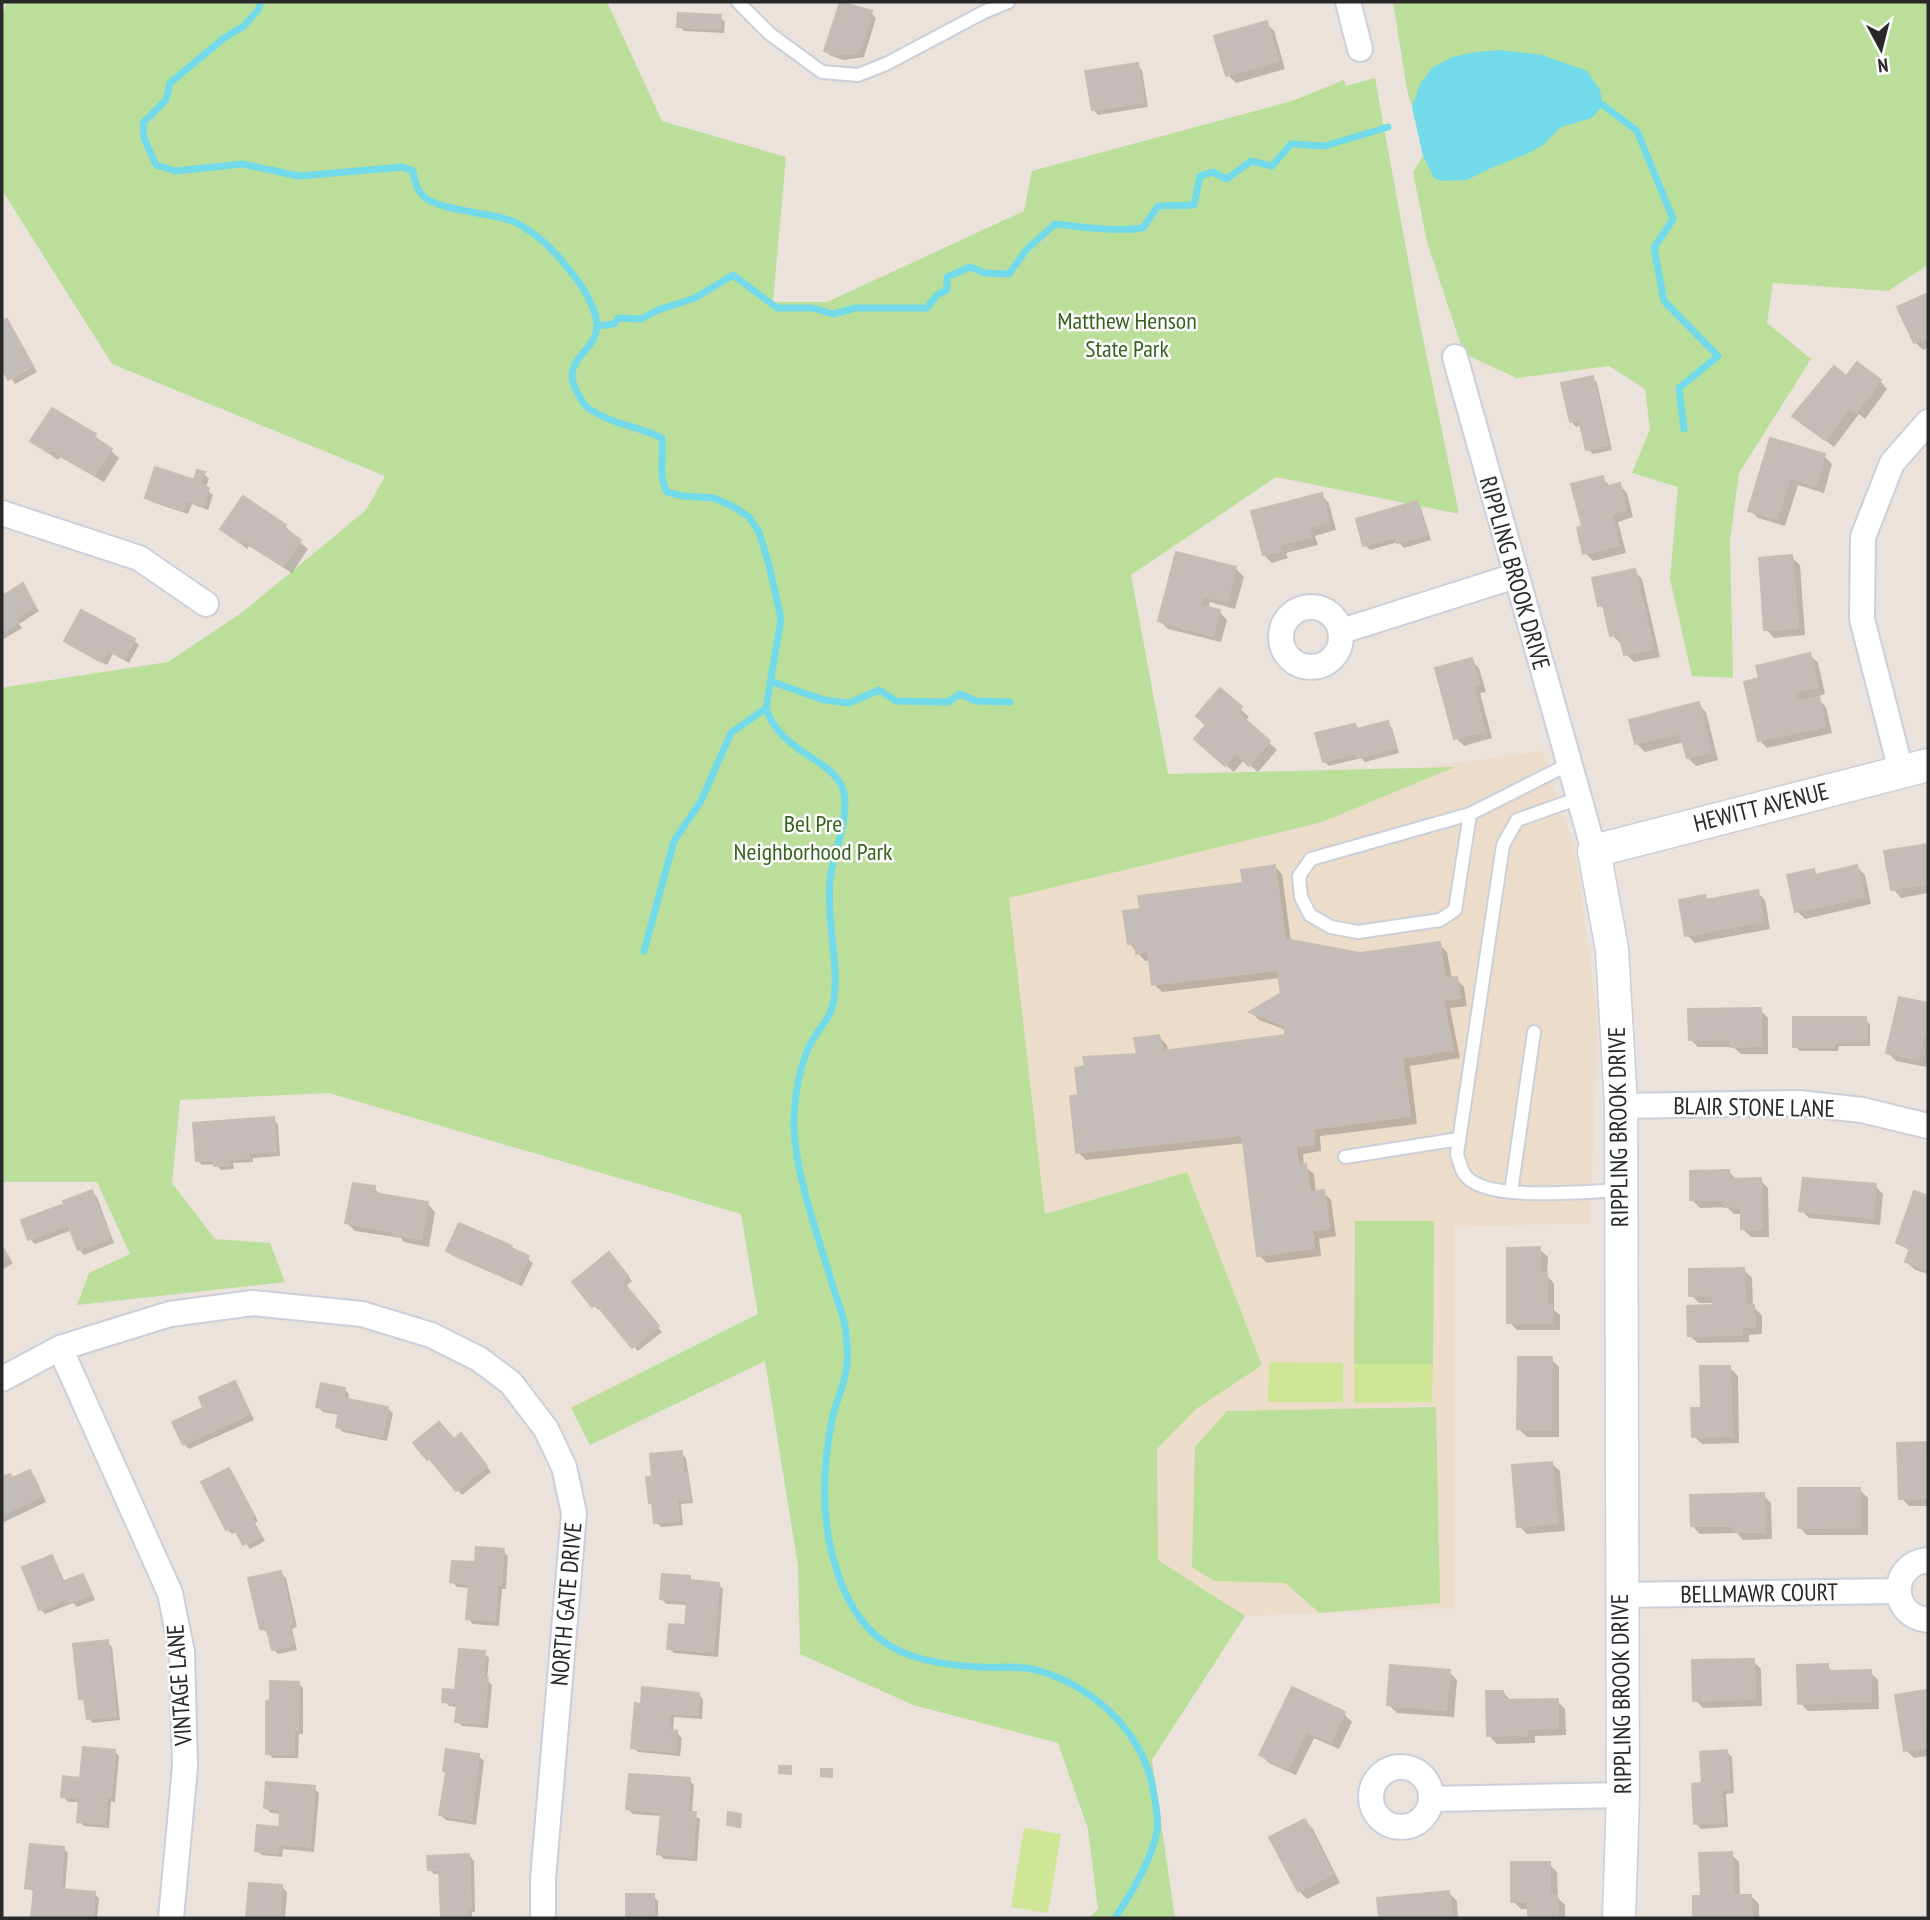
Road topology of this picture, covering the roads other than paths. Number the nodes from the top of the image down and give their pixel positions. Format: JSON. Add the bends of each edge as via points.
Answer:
{"nodes":[{"id":1,"x":738,"y":2,"type":"edge"},
{"id":2,"x":1008,"y":2,"type":"edge"},
{"id":3,"x":1348,"y":2,"type":"edge"},
{"id":4,"x":1360,"y":49,"type":"dead end"},
{"id":5,"x":1454,"y":357,"type":"dead end"},
{"id":6,"x":1928,"y":422,"type":"edge"},
{"id":7,"x":2,"y":513,"type":"edge"},
{"id":8,"x":1515,"y":576,"type":"junction"},
{"id":9,"x":206,"y":604,"type":"dead end"},
{"id":10,"x":1342,"y":631,"type":"dead end"},
{"id":11,"x":1569,"y":764,"type":"junction"},
{"id":12,"x":1915,"y":768,"type":"edge"},
{"id":13,"x":1579,"y":798,"type":"junction"},
{"id":14,"x":1470,"y":814,"type":"junction"},
{"id":15,"x":1594,"y":851,"type":"junction"},
{"id":16,"x":1534,"y":1032,"type":"dead end"},
{"id":17,"x":1621,"y":1107,"type":"junction"},
{"id":18,"x":1928,"y":1126,"type":"edge"},
{"id":19,"x":1459,"y":1139,"type":"junction"},
{"id":20,"x":1345,"y":1157,"type":"dead end"},
{"id":21,"x":1621,"y":1190,"type":"junction"},
{"id":22,"x":1511,"y":1192,"type":"junction"},
{"id":23,"x":60,"y":1348,"type":"junction"},
{"id":24,"x":2,"y":1379,"type":"edge"},
{"id":25,"x":1928,"y":1560,"type":"edge"},
{"id":26,"x":1898,"y":1591,"type":"junction"},
{"id":27,"x":1620,"y":1595,"type":"junction"},
{"id":28,"x":1928,"y":1620,"type":"edge"},
{"id":29,"x":1623,"y":1796,"type":"junction"},
{"id":30,"x":1431,"y":1799,"type":"dead end"},
{"id":31,"x":171,"y":1918,"type":"edge"},
{"id":32,"x":543,"y":1918,"type":"edge"},
{"id":33,"x":1619,"y":1918,"type":"edge"}],
"edges":[{"from":1,"to":2,"type":"lane","via":[[770,34],[822,72],[858,75]]},
{"from":3,"to":4,"type":"street"},
{"from":5,"to":8,"type":"street","name":"RIPPLING BROOK DRIVE"},
{"from":6,"to":12,"type":"street","via":[[1892,463],[1863,537],[1862,618]]},
{"from":7,"to":9,"type":"street","via":[[139,558]]},
{"from":8,"to":10,"type":"street"},
{"from":8,"to":11,"type":"street","name":"RIPPLING BROOK DRIVE"},
{"from":11,"to":13,"type":"street","name":"RIPPLING BROOK DRIVE"},
{"from":11,"to":14,"type":"lane"},
{"from":12,"to":15,"type":"street","name":"HEWITT AVENUE"},
{"from":13,"to":15,"type":"street","name":"RIPPLING BROOK DRIVE"},
{"from":13,"to":19,"type":"lane","via":[[1517,820],[1503,845]]},
{"from":14,"to":14,"type":"lane","via":[[1311,859],[1299,876],[1301,897],[1310,915],[1331,927],[1358,932],[1440,920],[1455,910]]},
{"from":15,"to":17,"type":"street","name":"RIPPLING BROOK DRIVE","via":[[1612,948]]},
{"from":16,"to":22,"type":"lane"},
{"from":17,"to":18,"type":"street","name":"BLAIR STONE LANE","via":[[1799,1103],[1862,1110]]},
{"from":17,"to":21,"type":"street","name":"RIPPLING BROOK DRIVE"},
{"from":19,"to":20,"type":"lane"},
{"from":19,"to":22,"type":"lane","via":[[1457,1154],[1465,1175],[1485,1189]]},
{"from":21,"to":22,"type":"lane"},
{"from":21,"to":27,"type":"street","name":"RIPPLING BROOK DRIVE"},
{"from":23,"to":24,"type":"street","name":"NORTH GATE DRIVE"},
{"from":23,"to":31,"type":"street","name":"VINTAGE LANE","via":[[170,1592],[182,1652],[185,1767]]},
{"from":23,"to":32,"type":"street","name":"NORTH GATE DRIVE","via":[[170,1314],[253,1303],[362,1314],[431,1335],[479,1359],[511,1383],[546,1429],[564,1467],[574,1513]]},
{"from":25,"to":26,"type":"street","via":[[1904,1572]]},
{"from":26,"to":27,"type":"street","name":"BELLMAWR COURT"},
{"from":26,"to":28,"type":"street","via":[[1912,1616]]},
{"from":27,"to":29,"type":"street","name":"RIPPLING BROOK DRIVE"},
{"from":29,"to":30,"type":"street"},
{"from":29,"to":33,"type":"street","name":"RIPPLING BROOK DRIVE"}]}
